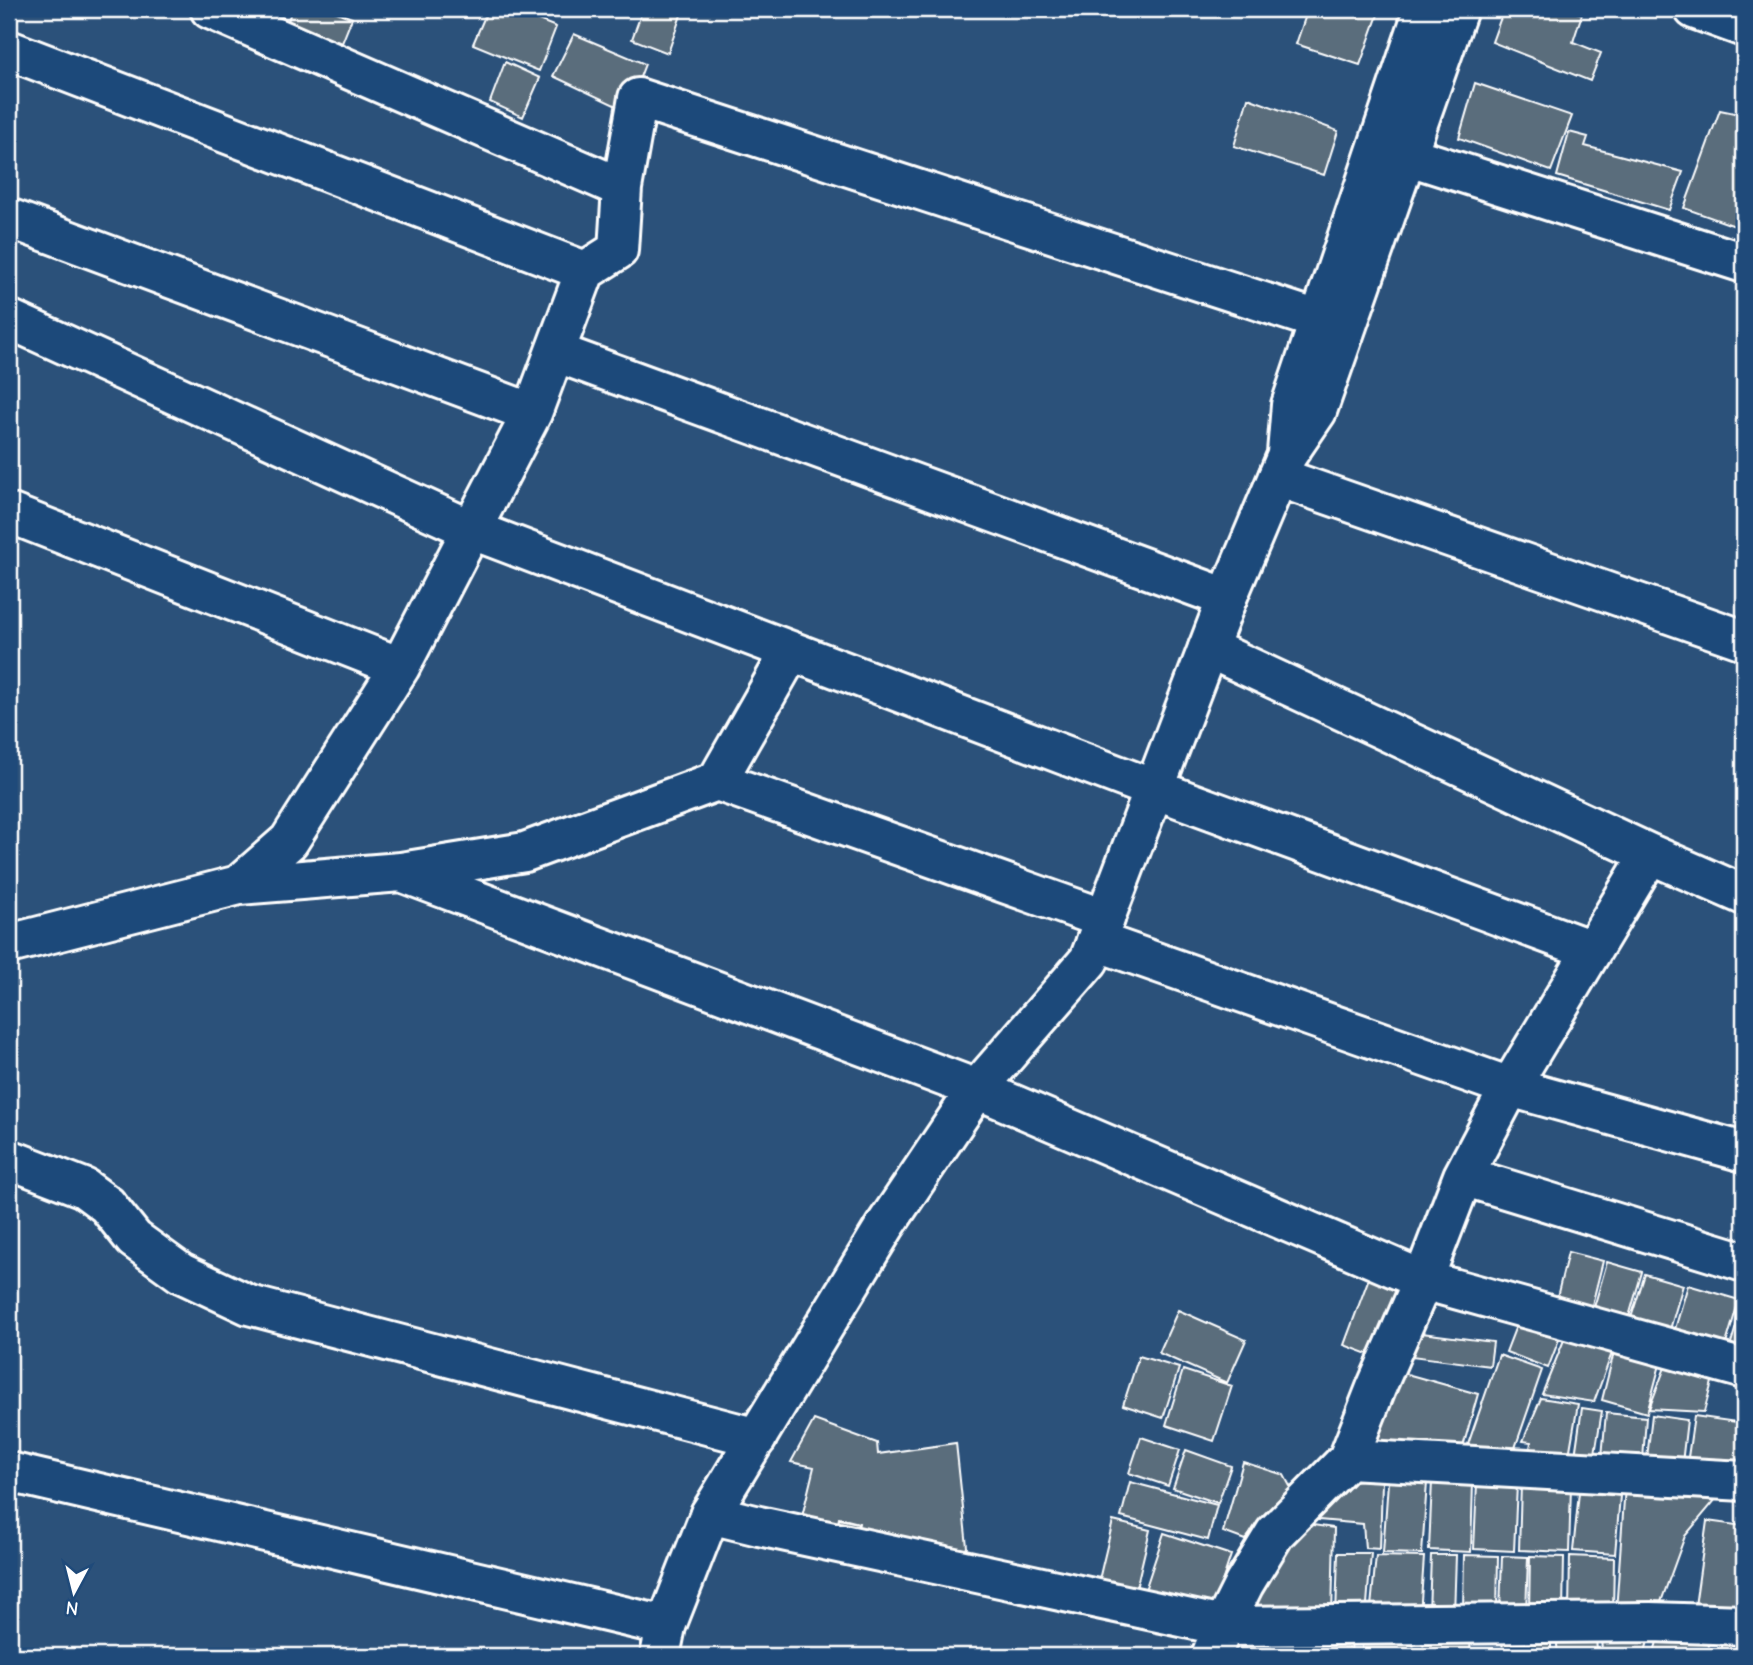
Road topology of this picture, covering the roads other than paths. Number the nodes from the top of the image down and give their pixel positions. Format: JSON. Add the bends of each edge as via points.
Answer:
{"nodes":[{"id":1,"x":210,"y":9,"type":"edge"},
{"id":2,"x":1423,"y":9,"type":"edge"},
{"id":3,"x":1458,"y":9,"type":"edge"},
{"id":4,"x":1694,"y":9,"type":"edge"},
{"id":5,"x":1744,"y":27,"type":"edge"},
{"id":6,"x":9,"y":50,"type":"edge"},
{"id":7,"x":1406,"y":155,"type":"junction"},
{"id":8,"x":622,"y":188,"type":"junction"},
{"id":9,"x":9,"y":218,"type":"edge"},
{"id":10,"x":1744,"y":263,"type":"edge"},
{"id":11,"x":585,"y":271,"type":"junction"},
{"id":12,"x":9,"y":319,"type":"edge"},
{"id":13,"x":1318,"y":320,"type":"junction"},
{"id":14,"x":555,"y":352,"type":"junction"},
{"id":15,"x":532,"y":413,"type":"junction"},
{"id":16,"x":1283,"y":466,"type":"junction"},
{"id":17,"x":9,"y":513,"type":"edge"},
{"id":18,"x":470,"y":529,"type":"junction"},
{"id":19,"x":1227,"y":598,"type":"junction"},
{"id":20,"x":1744,"y":640,"type":"edge"},
{"id":21,"x":1208,"y":648,"type":"junction"},
{"id":22,"x":791,"y":650,"type":"junction"},
{"id":23,"x":400,"y":667,"type":"junction"},
{"id":24,"x":717,"y":781,"type":"junction"},
{"id":25,"x":1154,"y":789,"type":"junction"},
{"id":26,"x":1650,"y":854,"type":"junction"},
{"id":27,"x":401,"y":872,"type":"junction"},
{"id":28,"x":239,"y":885,"type":"junction"},
{"id":29,"x":1744,"y":895,"type":"edge"},
{"id":30,"x":1100,"y":930,"type":"junction"},
{"id":31,"x":9,"y":944,"type":"edge"},
{"id":32,"x":1592,"y":950,"type":"junction"},
{"id":33,"x":1510,"y":1087,"type":"junction"},
{"id":34,"x":977,"y":1089,"type":"junction"},
{"id":35,"x":1744,"y":1152,"type":"edge"},
{"id":36,"x":9,"y":1159,"type":"edge"},
{"id":37,"x":1463,"y":1176,"type":"junction"},
{"id":38,"x":1744,"y":1262,"type":"edge"},
{"id":39,"x":1423,"y":1279,"type":"junction"},
{"id":40,"x":1744,"y":1369,"type":"edge"},
{"id":41,"x":757,"y":1438,"type":"junction"},
{"id":42,"x":1348,"y":1459,"type":"junction"},
{"id":43,"x":9,"y":1472,"type":"edge"},
{"id":44,"x":1744,"y":1481,"type":"edge"},
{"id":45,"x":710,"y":1514,"type":"junction"},
{"id":46,"x":1744,"y":1625,"type":"edge"},
{"id":47,"x":663,"y":1641,"type":"edge"},
{"id":48,"x":1217,"y":1641,"type":"edge"}],
"edges":[{"from":1,"to":8,"type":"street"},
{"from":2,"to":13,"type":"street"},
{"from":3,"to":7,"type":"street"},
{"from":4,"to":5,"type":"street"},
{"from":6,"to":11,"type":"street"},
{"from":7,"to":10,"type":"street"},
{"from":7,"to":16,"type":"street","via":[[1317,411]]},
{"from":8,"to":11,"type":"street","via":[[618,250]]},
{"from":8,"to":13,"type":"street","via":[[638,99]]},
{"from":9,"to":15,"type":"street"},
{"from":11,"to":14,"type":"street"},
{"from":12,"to":18,"type":"street"},
{"from":13,"to":16,"type":"street","via":[[1291,405]]},
{"from":14,"to":15,"type":"street"},
{"from":14,"to":19,"type":"street"},
{"from":15,"to":18,"type":"street"},
{"from":16,"to":19,"type":"street"},
{"from":16,"to":20,"type":"street"},
{"from":17,"to":23,"type":"street"},
{"from":18,"to":22,"type":"street"},
{"from":18,"to":23,"type":"street"},
{"from":19,"to":21,"type":"street"},
{"from":21,"to":25,"type":"street"},
{"from":21,"to":26,"type":"street"},
{"from":22,"to":24,"type":"street"},
{"from":22,"to":25,"type":"street"},
{"from":23,"to":28,"type":"street","via":[[289,841]]},
{"from":24,"to":27,"type":"street","via":[[525,852]]},
{"from":24,"to":30,"type":"street"},
{"from":25,"to":30,"type":"street"},
{"from":25,"to":32,"type":"street"},
{"from":26,"to":29,"type":"street"},
{"from":26,"to":32,"type":"street"},
{"from":27,"to":28,"type":"street"},
{"from":27,"to":34,"type":"street"},
{"from":28,"to":31,"type":"street"},
{"from":30,"to":33,"type":"street"},
{"from":30,"to":34,"type":"street","via":[[1089,960]]},
{"from":32,"to":33,"type":"street"},
{"from":33,"to":35,"type":"street"},
{"from":33,"to":37,"type":"street"},
{"from":34,"to":39,"type":"street"},
{"from":34,"to":41,"type":"street","via":[[885,1226]]},
{"from":36,"to":41,"type":"street","via":[[84,1188],[107,1205],[134,1239],[181,1273],[248,1305]]},
{"from":37,"to":38,"type":"street"},
{"from":37,"to":39,"type":"street"},
{"from":39,"to":40,"type":"street"},
{"from":39,"to":42,"type":"street"},
{"from":41,"to":45,"type":"street"},
{"from":42,"to":44,"type":"street"},
{"from":42,"to":48,"type":"street","via":[[1275,1532]]},
{"from":43,"to":47,"type":"street"},
{"from":45,"to":47,"type":"street"},
{"from":45,"to":48,"type":"street"},
{"from":46,"to":48,"type":"street","via":[[1651,1622]]}]}
